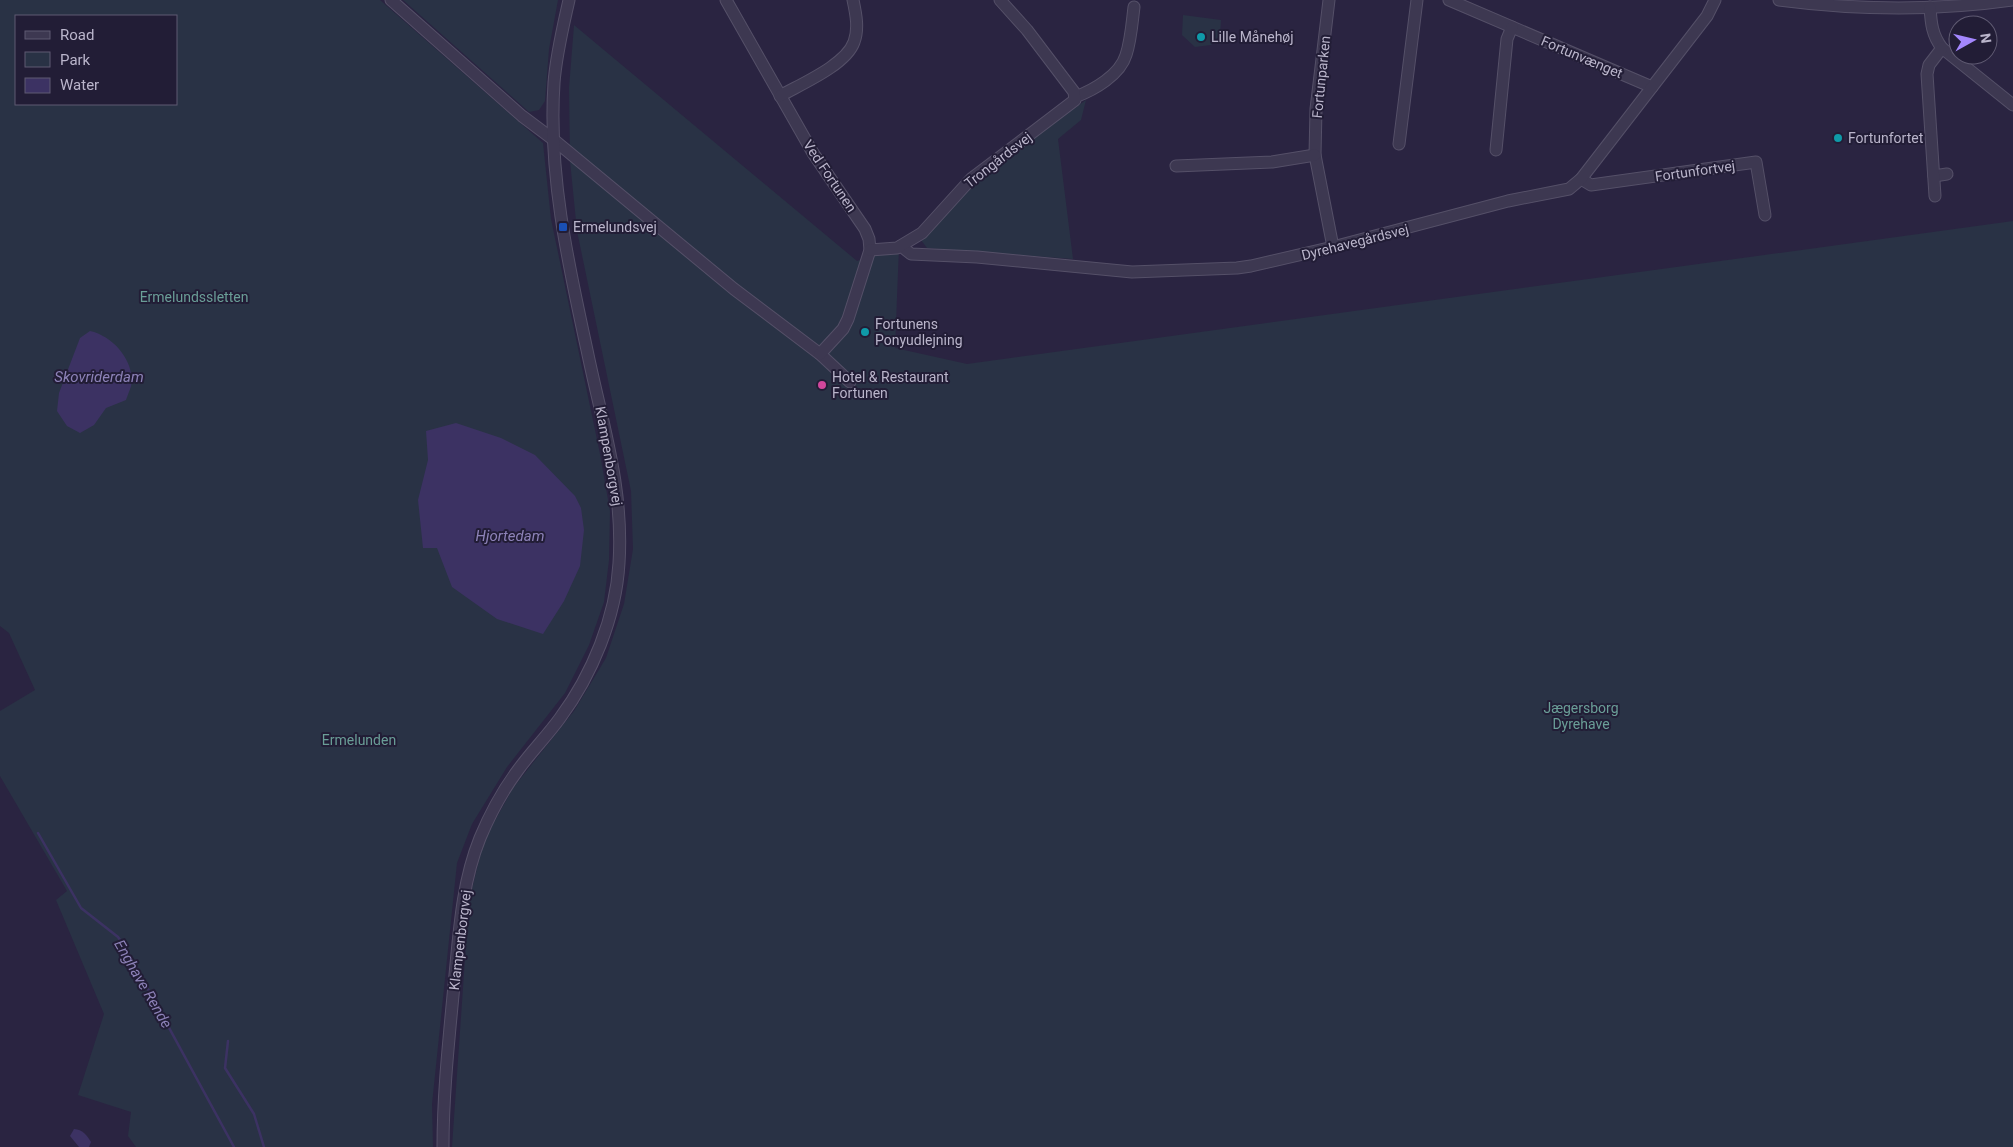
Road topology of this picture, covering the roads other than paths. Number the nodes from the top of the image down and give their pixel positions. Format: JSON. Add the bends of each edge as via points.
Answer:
{"nodes":[{"id":1,"x":391,"y":0,"type":"edge"},
{"id":2,"x":569,"y":0,"type":"edge"},
{"id":3,"x":726,"y":0,"type":"edge"},
{"id":4,"x":853,"y":0,"type":"edge"},
{"id":5,"x":1000,"y":0,"type":"edge"},
{"id":6,"x":1330,"y":0,"type":"edge"},
{"id":7,"x":1417,"y":0,"type":"edge"},
{"id":8,"x":1449,"y":0,"type":"edge"},
{"id":9,"x":1716,"y":0,"type":"edge"},
{"id":10,"x":1779,"y":0,"type":"edge"},
{"id":11,"x":2013,"y":0,"type":"edge"},
{"id":12,"x":1134,"y":7,"type":"dead end"},
{"id":13,"x":1930,"y":7,"type":"junction"},
{"id":14,"x":1512,"y":27,"type":"junction"},
{"id":15,"x":1942,"y":48,"type":"junction"},
{"id":16,"x":1652,"y":87,"type":"junction"},
{"id":17,"x":780,"y":96,"type":"junction"},
{"id":18,"x":1075,"y":97,"type":"junction"},
{"id":19,"x":2013,"y":104,"type":"edge"},
{"id":20,"x":554,"y":140,"type":"junction"},
{"id":21,"x":1400,"y":144,"type":"dead end"},
{"id":22,"x":1496,"y":150,"type":"dead end"},
{"id":23,"x":1315,"y":155,"type":"junction"},
{"id":24,"x":1176,"y":166,"type":"dead end"},
{"id":25,"x":1947,"y":174,"type":"dead end"},
{"id":26,"x":1934,"y":176,"type":"junction"},
{"id":27,"x":1581,"y":180,"type":"junction"},
{"id":28,"x":1935,"y":196,"type":"dead end"},
{"id":29,"x":1765,"y":215,"type":"dead end"},
{"id":30,"x":901,"y":246,"type":"junction"},
{"id":31,"x":1333,"y":248,"type":"junction"},
{"id":32,"x":870,"y":250,"type":"junction"},
{"id":33,"x":820,"y":354,"type":"junction"},
{"id":34,"x":850,"y":382,"type":"dead end"},
{"id":35,"x":443,"y":1147,"type":"edge"}],
"edges":[{"from":1,"to":20,"type":"street","via":[[522,116]]},
{"from":2,"to":20,"type":"street","name":"Klampenborgvej","via":[[554,82]]},
{"from":3,"to":17,"type":"street","name":"Ved Fortunen"},
{"from":4,"to":17,"type":"street","via":[[857,32],[849,52],[837,63]]},
{"from":5,"to":18,"type":"street"},
{"from":6,"to":23,"type":"street","name":"Fortunparken","via":[[1316,109]]},
{"from":7,"to":21,"type":"street"},
{"from":8,"to":14,"type":"street","name":"Fortunvænget"},
{"from":9,"to":16,"type":"street","name":"Dyrehavegårdsvej"},
{"from":10,"to":13,"type":"street","via":[[1818,5]]},
{"from":11,"to":13,"type":"street"},
{"from":12,"to":18,"type":"street","name":"Trongårdsvej","via":[[1122,64],[1088,92]]},
{"from":13,"to":15,"type":"street","via":[[1931,27]]},
{"from":14,"to":16,"type":"street","name":"Fortunvænget"},
{"from":14,"to":22,"type":"street","via":[[1507,39]]},
{"from":15,"to":19,"type":"street"},
{"from":15,"to":26,"type":"street","via":[[1929,65],[1927,74]]},
{"from":16,"to":27,"type":"street","name":"Dyrehavegårdsvej"},
{"from":17,"to":32,"type":"street","name":"Ved Fortunen","via":[[813,153],[865,229],[870,238]]},
{"from":18,"to":30,"type":"street","name":"Trongårdsvej","via":[[1073,104],[971,179],[922,233]]},
{"from":20,"to":33,"type":"street","via":[[734,289]]},
{"from":20,"to":35,"type":"street","name":"Klampenborgvej","via":[[565,242],[619,502],[619,565],[604,634],[590,666],[561,717],[517,771],[495,807],[480,838],[469,874],[462,906],[443,1101]]},
{"from":23,"to":24,"type":"street","via":[[1246,164]]},
{"from":23,"to":31,"type":"street","name":"Fortunparken"},
{"from":25,"to":26,"type":"street"},
{"from":26,"to":28,"type":"street"},
{"from":27,"to":29,"type":"street","name":"Fortunfortvej","via":[[1591,185],[1756,162]]},
{"from":27,"to":31,"type":"street","name":"Dyrehavegårdsvej","via":[[1569,189],[1508,201]]},
{"from":30,"to":31,"type":"street","name":"Dyrehavegårdsvej","via":[[910,254],[1132,272],[1251,266]]},
{"from":30,"to":32,"type":"street","name":"Trongårdsvej"},
{"from":32,"to":33,"type":"street","via":[[843,329]]},
{"from":33,"to":34,"type":"street"}]}
